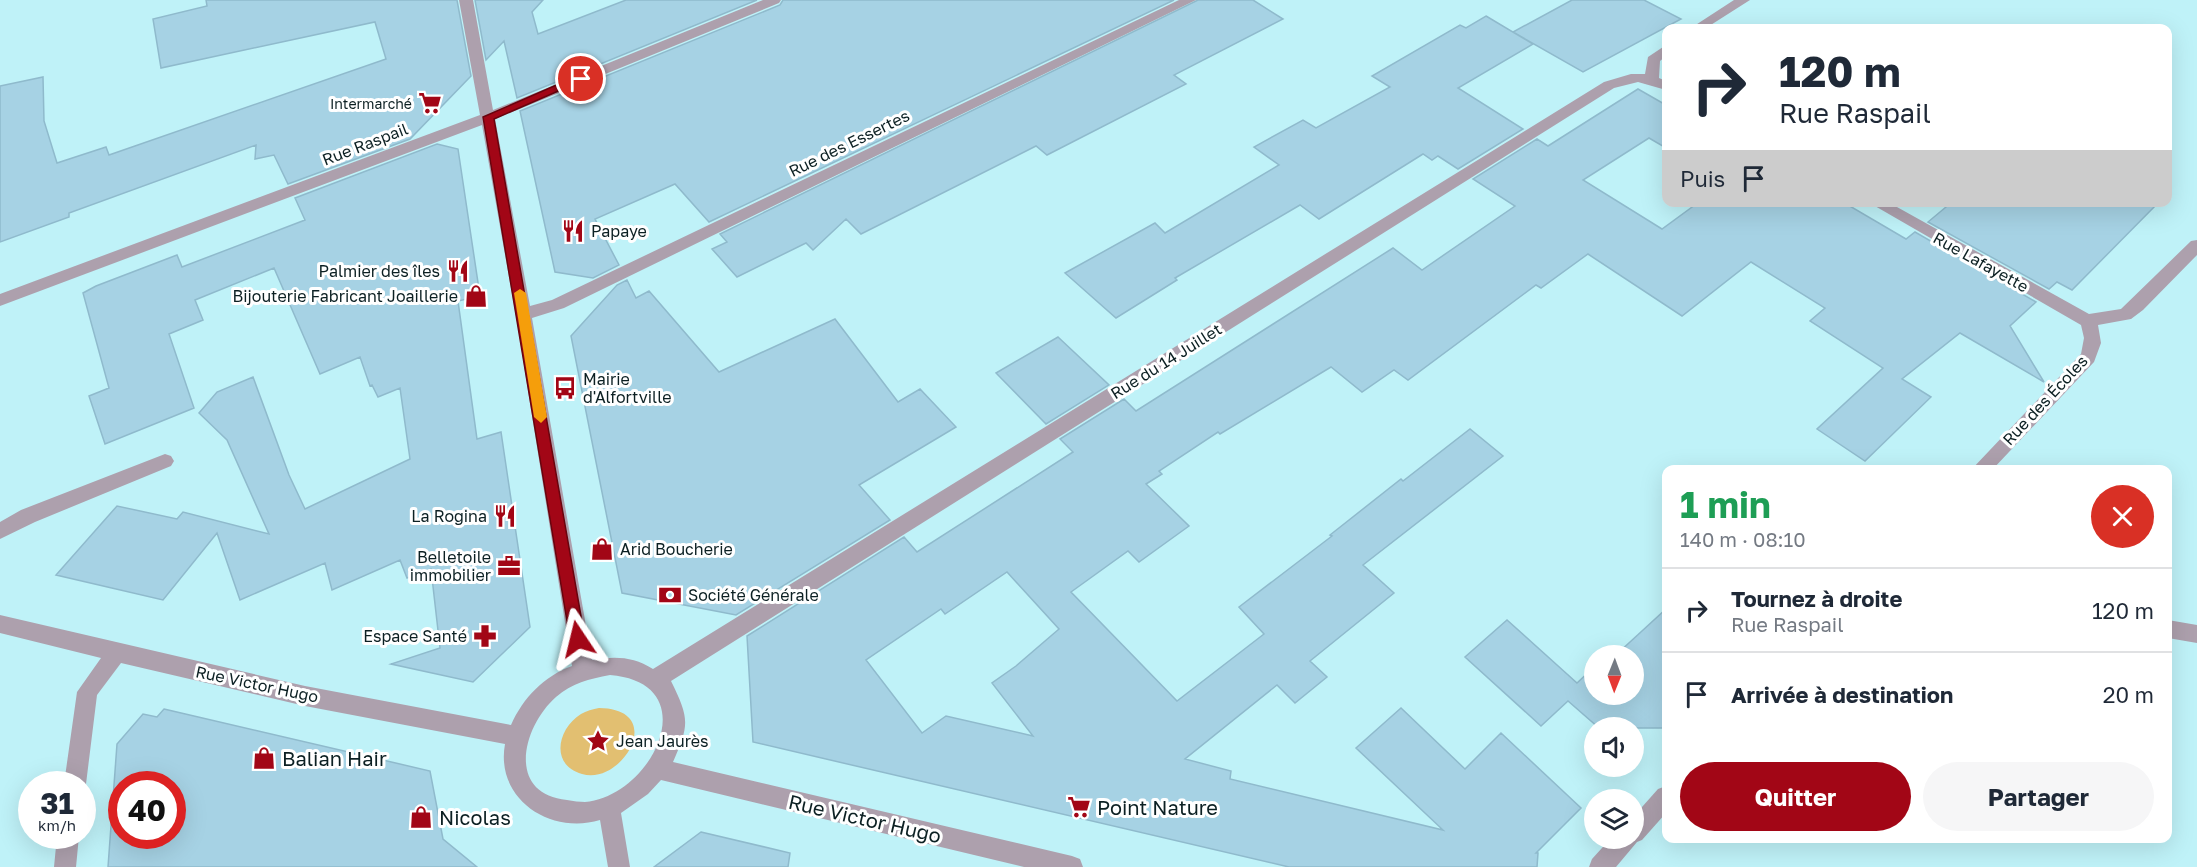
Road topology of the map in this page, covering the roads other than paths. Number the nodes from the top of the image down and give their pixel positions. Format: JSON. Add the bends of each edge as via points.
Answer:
{"nodes":[{"id":1,"x":466,"y":0,"type":"edge"},
{"id":2,"x":774,"y":0,"type":"edge"},
{"id":3,"x":1189,"y":0,"type":"edge"},
{"id":4,"x":1743,"y":0,"type":"edge"},
{"id":5,"x":1704,"y":24,"type":"edge"},
{"id":6,"x":1662,"y":52,"type":"edge"},
{"id":7,"x":1659,"y":82,"type":"edge"},
{"id":8,"x":488,"y":117,"type":"junction"},
{"id":9,"x":1884,"y":207,"type":"edge"},
{"id":10,"x":2197,"y":245,"type":"edge"},
{"id":11,"x":0,"y":300,"type":"edge"},
{"id":12,"x":524,"y":314,"type":"junction"},
{"id":13,"x":2088,"y":320,"type":"junction"},
{"id":14,"x":165,"y":461,"type":"dead end"},
{"id":15,"x":1985,"y":465,"type":"edge"},
{"id":16,"x":0,"y":531,"type":"edge"},
{"id":17,"x":0,"y":624,"type":"edge"},
{"id":18,"x":2172,"y":630,"type":"edge"},
{"id":19,"x":2197,"y":634,"type":"edge"},
{"id":20,"x":117,"y":653,"type":"junction"},
{"id":21,"x":583,"y":671,"type":"junction"},
{"id":22,"x":656,"y":679,"type":"junction"},
{"id":23,"x":516,"y":736,"type":"junction"},
{"id":24,"x":659,"y":769,"type":"junction"},
{"id":25,"x":77,"y":771,"type":"edge"},
{"id":26,"x":1662,"y":801,"type":"edge"},
{"id":27,"x":609,"y":807,"type":"junction"},
{"id":28,"x":1644,"y":821,"type":"edge"},
{"id":29,"x":67,"y":849,"type":"edge"},
{"id":30,"x":1617,"y":849,"type":"edge"},
{"id":31,"x":65,"y":867,"type":"edge"},
{"id":32,"x":619,"y":867,"type":"edge"},
{"id":33,"x":1072,"y":867,"type":"edge"},
{"id":34,"x":1600,"y":867,"type":"edge"}],
"edges":[{"from":1,"to":8,"type":"street"},
{"from":2,"to":8,"type":"street","name":"Rue Raspail"},
{"from":3,"to":12,"type":"street","name":"Rue des Essertes","via":[[569,299]]},
{"from":4,"to":5,"type":"street"},
{"from":6,"to":7,"type":"street","name":"Rue du 14 Juillet","via":[[1653,60]]},
{"from":7,"to":22,"type":"street","name":"Rue du 14 Juillet","via":[[1622,79],[1609,85]]},
{"from":8,"to":11,"type":"street","name":"Rue Raspail"},
{"from":8,"to":12,"type":"street"},
{"from":9,"to":13,"type":"street","name":"Rue Lafayette"},
{"from":10,"to":13,"type":"street","via":[[2125,315]]},
{"from":12,"to":21,"type":"street"},
{"from":13,"to":15,"type":"street","name":"Rue des Écoles","via":[[2093,330],[2088,357]]},
{"from":14,"to":16,"type":"street"},
{"from":17,"to":20,"type":"street","name":"Rue Victor Hugo"},
{"from":18,"to":19,"type":"street"},
{"from":20,"to":23,"type":"street","name":"Rue Victor Hugo","via":[[304,696]]},
{"from":20,"to":25,"type":"street","via":[[87,692]]},
{"from":21,"to":22,"type":"street","via":[[610,666],[635,669]]},
{"from":21,"to":23,"type":"street","via":[[566,678],[535,703]]},
{"from":22,"to":24,"type":"street","via":[[670,696],[675,718],[672,743]]},
{"from":23,"to":27,"type":"street","via":[[516,777],[526,794],[542,806],[562,812],[585,813]]},
{"from":24,"to":27,"type":"street","via":[[628,797]]},
{"from":24,"to":33,"type":"street","name":"Rue Victor Hugo"},
{"from":26,"to":28,"type":"street"},
{"from":27,"to":32,"type":"street"},
{"from":29,"to":31,"type":"street"},
{"from":30,"to":34,"type":"street"}]}
